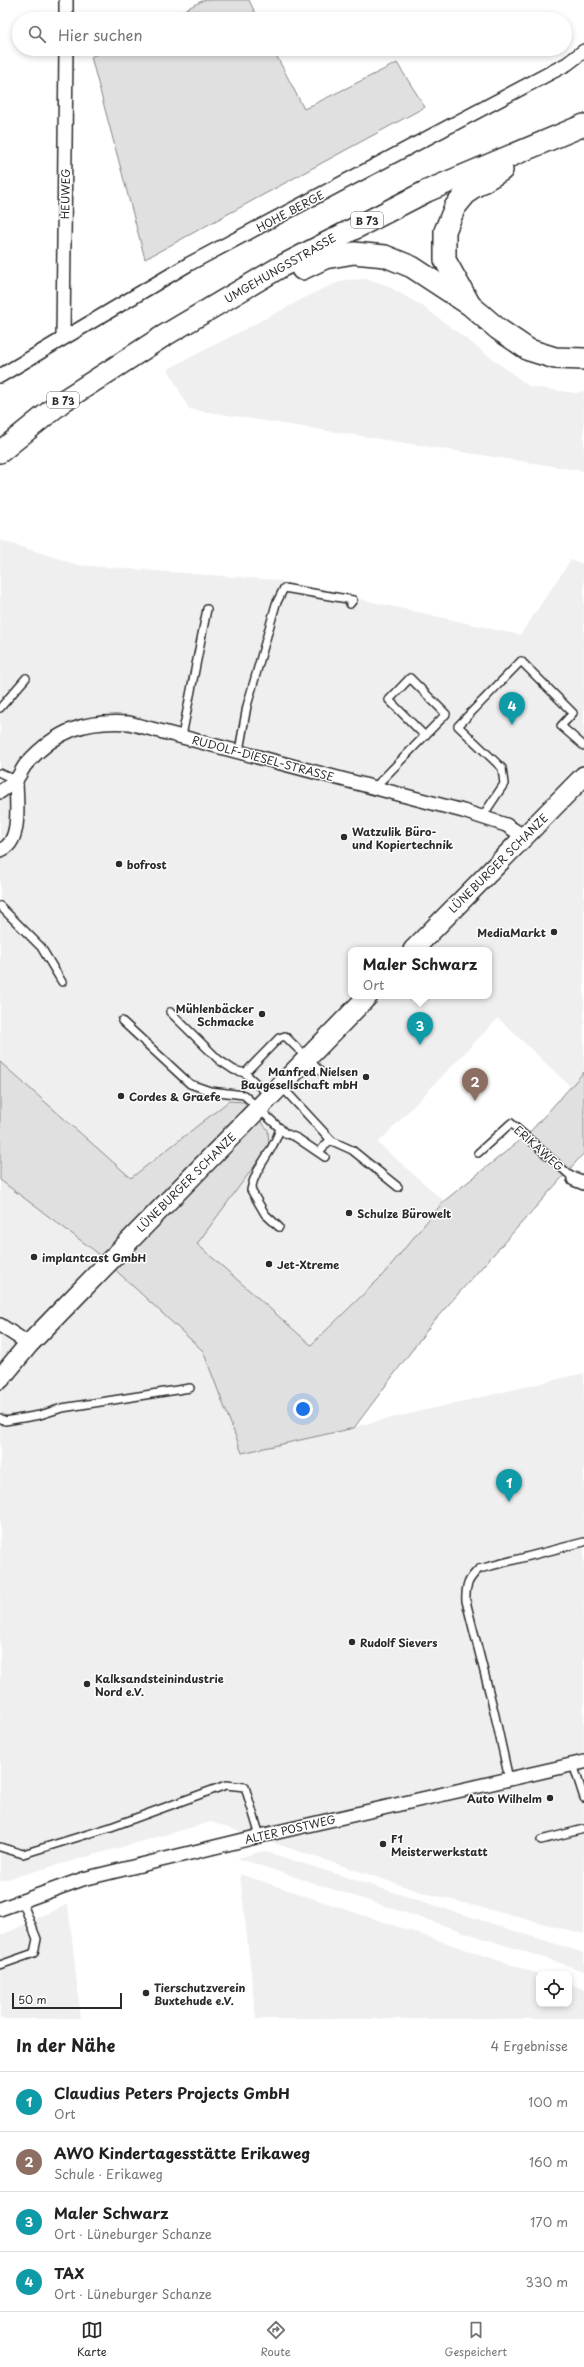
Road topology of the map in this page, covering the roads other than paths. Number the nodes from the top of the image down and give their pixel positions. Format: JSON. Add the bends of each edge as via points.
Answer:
{"nodes":[{"id":1,"x":66,"y":0,"type":"edge"},
{"id":2,"x":66,"y":12,"type":"edge"},
{"id":3,"x":584,"y":52,"type":"edge"},
{"id":4,"x":66,"y":56,"type":"edge"},
{"id":5,"x":584,"y":125,"type":"edge"},
{"id":6,"x":584,"y":128,"type":"edge"},
{"id":7,"x":470,"y":306,"type":"junction"},
{"id":8,"x":162,"y":337,"type":"junction"},
{"id":9,"x":63,"y":338,"type":"junction"},
{"id":10,"x":584,"y":359,"type":"edge"},
{"id":11,"x":0,"y":376,"type":"edge"},
{"id":12,"x":0,"y":452,"type":"edge"},
{"id":13,"x":350,"y":604,"type":"dead end"},
{"id":14,"x":207,"y":609,"type":"dead end"},
{"id":15,"x":26,"y":678,"type":"dead end"},
{"id":16,"x":0,"y":708,"type":"edge"},
{"id":17,"x":182,"y":736,"type":"junction"},
{"id":18,"x":425,"y":736,"type":"junction"},
{"id":19,"x":584,"y":746,"type":"edge"},
{"id":20,"x":239,"y":751,"type":"junction"},
{"id":21,"x":0,"y":773,"type":"edge"},
{"id":22,"x":584,"y":776,"type":"edge"},
{"id":23,"x":16,"y":780,"type":"junction"},
{"id":24,"x":374,"y":788,"type":"junction"},
{"id":25,"x":0,"y":792,"type":"edge"},
{"id":26,"x":482,"y":817,"type":"junction"},
{"id":27,"x":525,"y":836,"type":"junction"},
{"id":28,"x":0,"y":850,"type":"edge"},
{"id":29,"x":0,"y":906,"type":"edge"},
{"id":30,"x":416,"y":947,"type":"edge"},
{"id":31,"x":62,"y":982,"type":"dead end"},
{"id":32,"x":366,"y":999,"type":"edge"},
{"id":33,"x":170,"y":1012,"type":"dead end"},
{"id":34,"x":122,"y":1021,"type":"dead end"},
{"id":35,"x":314,"y":1065,"type":"junction"},
{"id":36,"x":245,"y":1073,"type":"junction"},
{"id":37,"x":270,"y":1097,"type":"junction"},
{"id":38,"x":280,"y":1128,"type":"junction"},
{"id":39,"x":332,"y":1141,"type":"junction"},
{"id":40,"x":318,"y":1152,"type":"junction"},
{"id":41,"x":478,"y":1153,"type":"dead end"},
{"id":42,"x":325,"y":1157,"type":"dead end"},
{"id":43,"x":579,"y":1181,"type":"edge"},
{"id":44,"x":398,"y":1187,"type":"dead end"},
{"id":45,"x":279,"y":1227,"type":"dead end"},
{"id":46,"x":0,"y":1325,"type":"edge"},
{"id":47,"x":29,"y":1344,"type":"junction"},
{"id":48,"x":0,"y":1379,"type":"edge"},
{"id":49,"x":190,"y":1388,"type":"dead end"},
{"id":50,"x":0,"y":1418,"type":"edge"},
{"id":51,"x":584,"y":1542,"type":"edge"},
{"id":52,"x":579,"y":1763,"type":"edge"},
{"id":53,"x":508,"y":1779,"type":"junction"},
{"id":54,"x":584,"y":1798,"type":"edge"},
{"id":55,"x":584,"y":1829,"type":"edge"},
{"id":56,"x":260,"y":1836,"type":"junction"},
{"id":57,"x":542,"y":1840,"type":"dead end"},
{"id":58,"x":0,"y":1847,"type":"edge"},
{"id":59,"x":22,"y":1901,"type":"junction"},
{"id":60,"x":0,"y":1909,"type":"edge"},
{"id":61,"x":0,"y":1965,"type":"edge"}],
"edges":[{"from":1,"to":2,"type":"street"},
{"from":3,"to":9,"type":"street","name":"HOHE BERGE","via":[[567,64],[448,128],[189,264]]},
{"from":4,"to":9,"type":"street","name":"HEUWEG"},
{"from":5,"to":8,"type":"main road","name":"UMGEHUNGSSTRASSE","number":"B 73","via":[[504,157],[371,218],[282,266]]},
{"from":6,"to":7,"type":"main road","via":[[469,190],[455,208],[445,230],[445,260]]},
{"from":7,"to":8,"type":"main road","via":[[403,263],[385,256],[354,253],[326,258]]},
{"from":7,"to":10,"type":"main road","via":[[530,350],[555,358]]},
{"from":8,"to":12,"type":"main road","name":"UMGEHUNGSSTRASSE","number":"B 73","via":[[63,401]]},
{"from":9,"to":11,"type":"street","name":"HOHE BERGE"},
{"from":13,"to":20,"type":"lane","via":[[353,600],[284,588],[276,604],[247,706]]},
{"from":14,"to":17,"type":"lane"},
{"from":15,"to":16,"type":"lane"},
{"from":17,"to":20,"type":"street","name":"RUDOLF-DIESEL-STRASSE"},
{"from":17,"to":23,"type":"street","name":"RUDOLF-DIESEL-STRASSE","via":[[129,723],[105,722],[81,726],[46,744],[25,764]]},
{"from":18,"to":18,"type":"lane","via":[[446,714],[410,678],[389,700]]},
{"from":18,"to":24,"type":"lane"},
{"from":19,"to":26,"type":"lane","via":[[560,726],[573,713],[521,661],[458,726],[502,768],[504,784]]},
{"from":20,"to":24,"type":"street","name":"RUDOLF-DIESEL-STRASSE"},
{"from":21,"to":23,"type":"lane"},
{"from":22,"to":27,"type":"street","name":"LÜNEBURGER SCHANZE"},
{"from":23,"to":25,"type":"street","name":"RUDOLF-DIESEL-STRASSE"},
{"from":23,"to":28,"type":"street","via":[[16,831],[13,841]]},
{"from":24,"to":26,"type":"street","name":"RUDOLF-DIESEL-STRASSE"},
{"from":26,"to":27,"type":"street","name":"RUDOLF-DIESEL-STRASSE","via":[[506,825]]},
{"from":27,"to":30,"type":"street","name":"LÜNEBURGER SCHANZE"},
{"from":29,"to":31,"type":"lane","via":[[41,947]]},
{"from":32,"to":35,"type":"street","name":"LÜNEBURGER SCHANZE"},
{"from":33,"to":36,"type":"lane","via":[[219,1060],[234,1070]]},
{"from":34,"to":37,"type":"lane","via":[[190,1084],[210,1091]]},
{"from":35,"to":36,"type":"lane","via":[[284,1036]]},
{"from":35,"to":37,"type":"street","name":"LÜNEBURGER SCHANZE"},
{"from":36,"to":37,"type":"lane"},
{"from":37,"to":38,"type":"lane"},
{"from":37,"to":39,"type":"lane"},
{"from":37,"to":47,"type":"street","name":"LÜNEBURGER SCHANZE"},
{"from":38,"to":40,"type":"lane","via":[[285,1134],[297,1138]]},
{"from":38,"to":45,"type":"lane","via":[[276,1143],[254,1177],[251,1190],[265,1214]]},
{"from":39,"to":40,"type":"lane"},
{"from":39,"to":44,"type":"lane","via":[[352,1150]]},
{"from":40,"to":42,"type":"lane"},
{"from":41,"to":43,"type":"lane","name":"ERIKAWEG","via":[[511,1124]]},
{"from":46,"to":47,"type":"street"},
{"from":47,"to":48,"type":"street","name":"LÜNEBURGER SCHANZE"},
{"from":49,"to":50,"type":"lane","via":[[62,1408],[5,1421]]},
{"from":51,"to":53,"type":"lane","via":[[479,1569],[470,1577],[465,1590]]},
{"from":52,"to":53,"type":"street","name":"ALTER POSTWEG"},
{"from":52,"to":54,"type":"lane"},
{"from":53,"to":56,"type":"street","name":"ALTER POSTWEG"},
{"from":55,"to":57,"type":"lane"},
{"from":56,"to":58,"type":"lane","via":[[245,1787],[226,1786],[111,1827],[23,1854]]},
{"from":56,"to":59,"type":"street","name":"ALTER POSTWEG","via":[[83,1879]]},
{"from":59,"to":60,"type":"street","name":"ALTER POSTWEG"},
{"from":59,"to":61,"type":"lane","via":[[37,1939],[34,1952]]}]}
